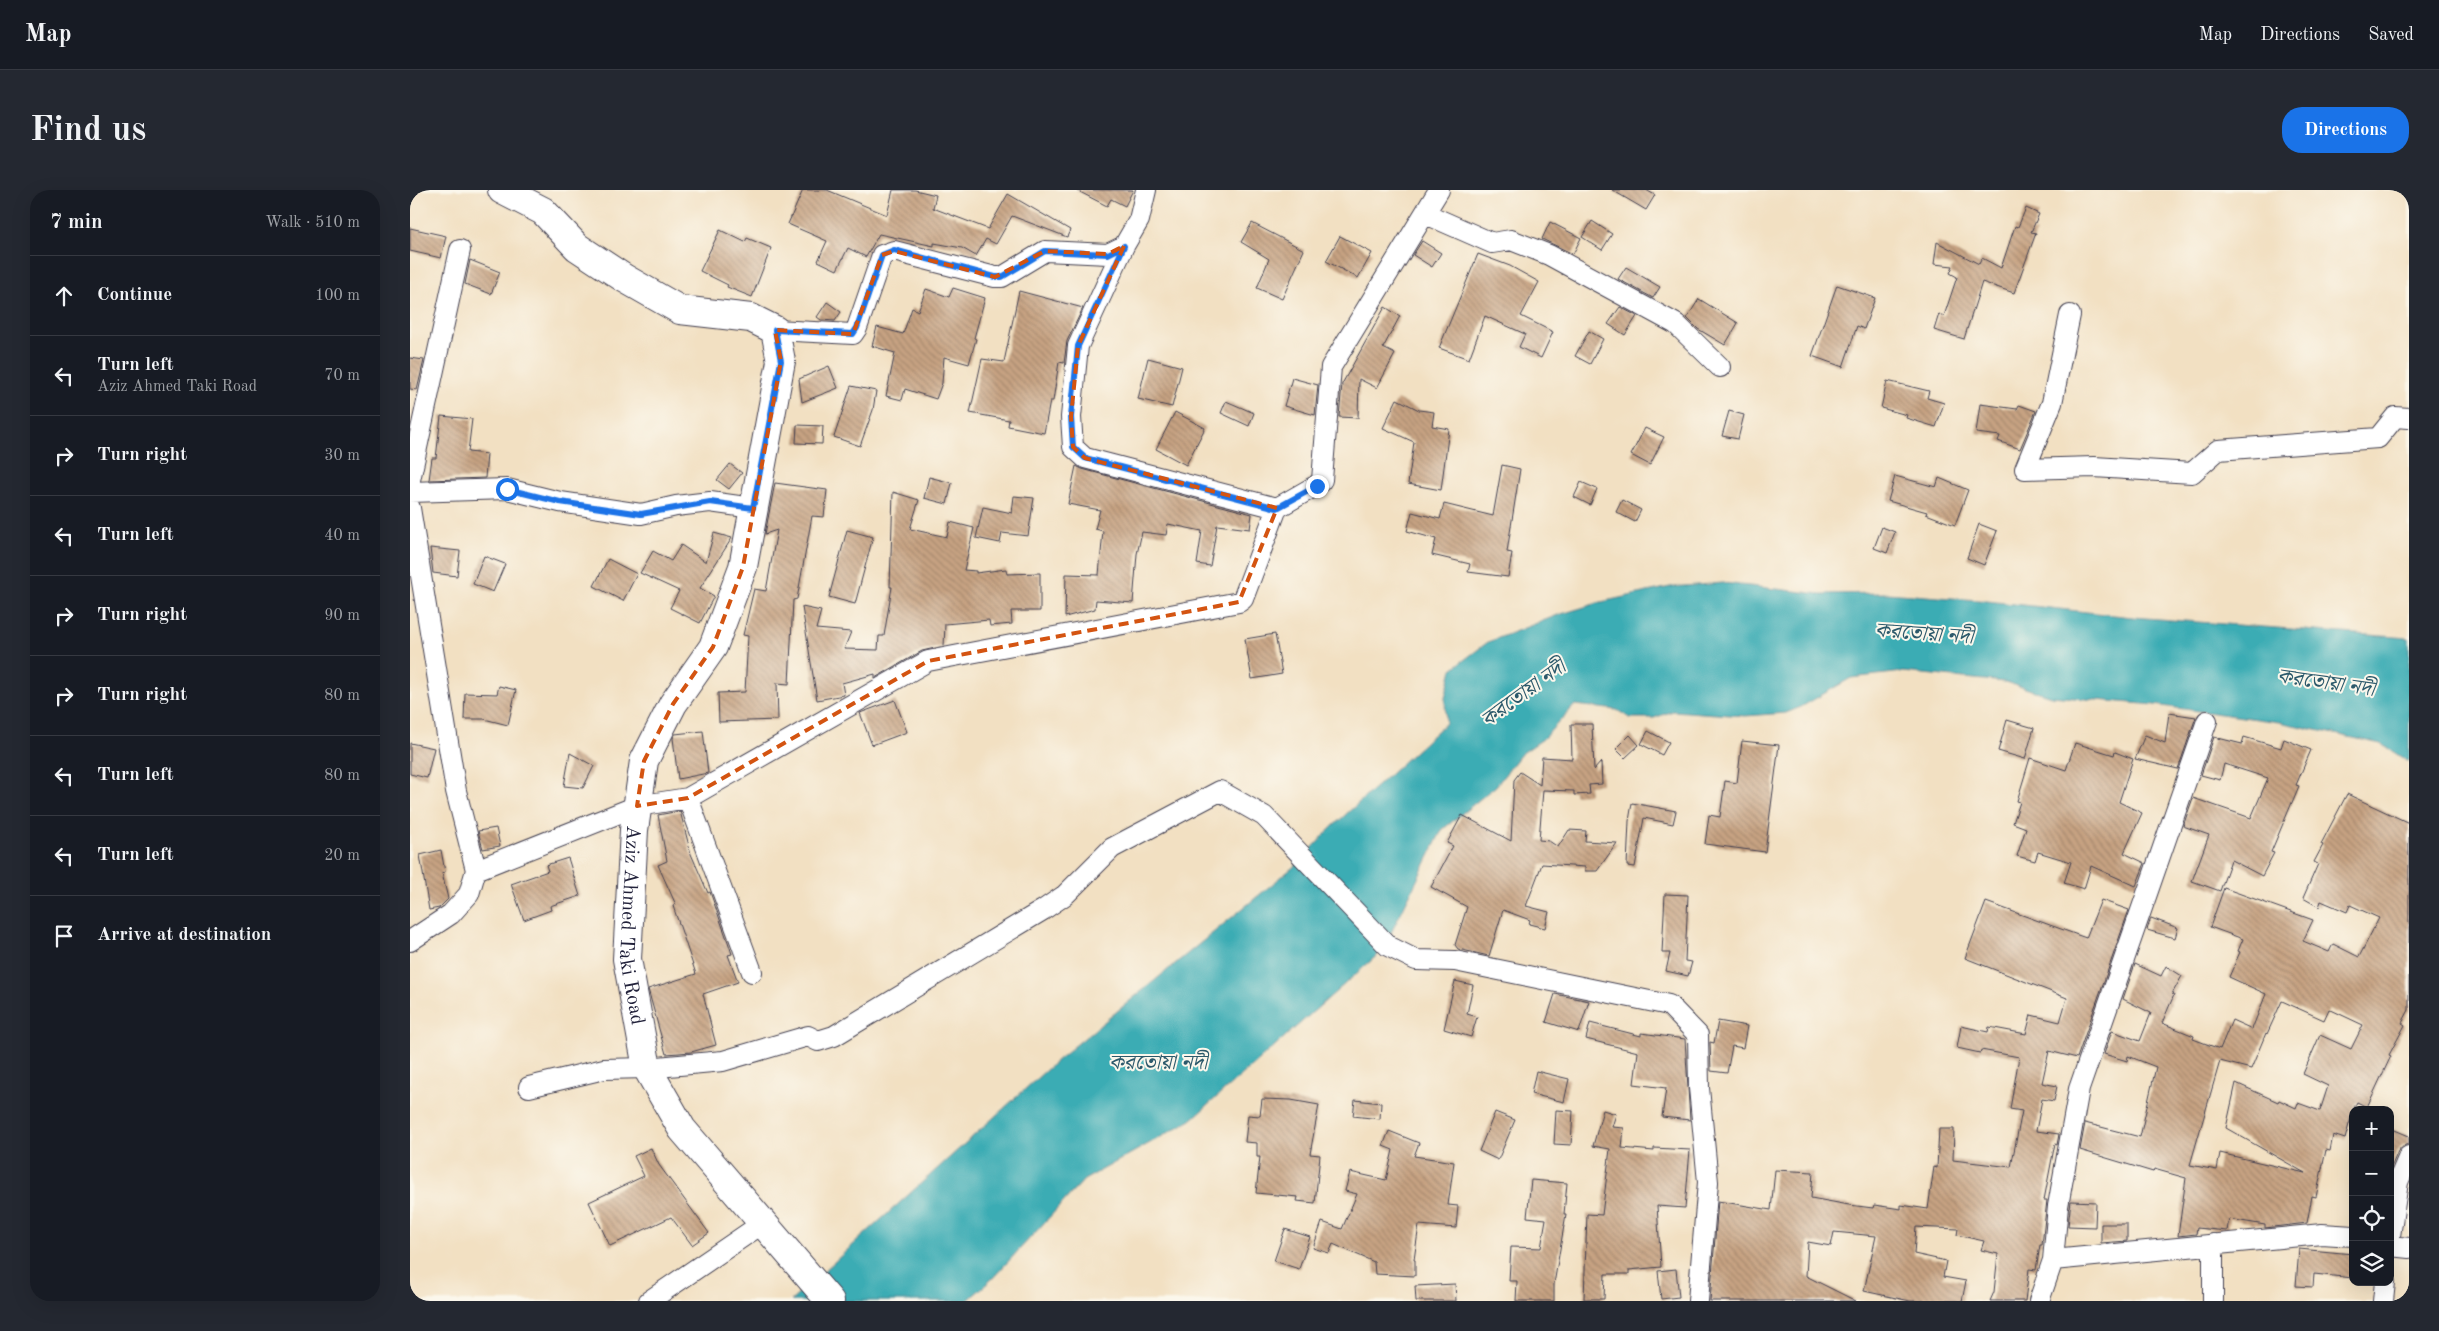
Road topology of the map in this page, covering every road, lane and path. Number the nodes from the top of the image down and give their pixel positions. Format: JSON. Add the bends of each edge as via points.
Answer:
{"nodes":[{"id":1,"x":502,"y":190,"type":"edge"},
{"id":2,"x":1146,"y":190,"type":"edge"},
{"id":3,"x":1431,"y":198,"type":"edge"},
{"id":4,"x":1124,"y":246,"type":"junction"},
{"id":5,"x":460,"y":250,"type":"dead end"},
{"id":6,"x":2070,"y":315,"type":"dead end"},
{"id":7,"x":775,"y":330,"type":"junction"},
{"id":8,"x":1720,"y":368,"type":"dead end"},
{"id":9,"x":2409,"y":418,"type":"edge"},
{"id":10,"x":410,"y":480,"type":"edge"},
{"id":11,"x":410,"y":492,"type":"edge"},
{"id":12,"x":410,"y":508,"type":"edge"},
{"id":13,"x":753,"y":508,"type":"junction"},
{"id":14,"x":1277,"y":508,"type":"junction"},
{"id":15,"x":2206,"y":721,"type":"dead end"},
{"id":16,"x":688,"y":798,"type":"junction"},
{"id":17,"x":637,"y":806,"type":"junction"},
{"id":18,"x":476,"y":870,"type":"junction"},
{"id":19,"x":410,"y":941,"type":"edge"},
{"id":20,"x":752,"y":972,"type":"dead end"},
{"id":21,"x":647,"y":1068,"type":"junction"},
{"id":22,"x":529,"y":1087,"type":"dead end"},
{"id":23,"x":2409,"y":1156,"type":"edge"},
{"id":24,"x":2394,"y":1209,"type":"edge"},
{"id":25,"x":763,"y":1223,"type":"junction"},
{"id":26,"x":2349,"y":1236,"type":"edge"},
{"id":27,"x":2214,"y":1244,"type":"junction"},
{"id":28,"x":2394,"y":1246,"type":"edge"},
{"id":29,"x":2409,"y":1248,"type":"edge"},
{"id":30,"x":2053,"y":1260,"type":"junction"},
{"id":31,"x":2385,"y":1286,"type":"edge"},
{"id":32,"x":649,"y":1301,"type":"edge"},
{"id":33,"x":830,"y":1301,"type":"edge"},
{"id":34,"x":1698,"y":1301,"type":"edge"},
{"id":35,"x":2039,"y":1301,"type":"edge"},
{"id":36,"x":2213,"y":1301,"type":"edge"},
{"id":37,"x":2383,"y":1301,"type":"edge"}],
"edges":[{"from":1,"to":7,"type":"street","via":[[543,211],[577,247],[680,310],[751,318]]},
{"from":2,"to":4,"type":"street","via":[[1139,220]]},
{"from":3,"to":8,"type":"street","via":[[1492,244],[1511,240],[1549,255],[1676,324]]},
{"from":3,"to":14,"type":"street","via":[[1331,367],[1322,480]]},
{"from":4,"to":7,"type":"street","via":[[1108,254],[1045,251],[1002,277],[894,250],[882,255],[853,334]]},
{"from":4,"to":14,"type":"street","via":[[1078,346],[1071,417],[1073,447],[1085,458]]},
{"from":5,"to":10,"type":"street"},
{"from":6,"to":9,"type":"street","via":[[2052,403],[2025,469],[2094,466],[2192,473],[2218,450],[2378,438],[2395,417]]},
{"from":7,"to":13,"type":"street","name":"Aziz Ahmed Taki Road","via":[[781,361]]},
{"from":11,"to":13,"type":"street","via":[[507,489],[560,502],[641,514],[710,502]]},
{"from":12,"to":18,"type":"street","via":[[456,791]]},
{"from":13,"to":17,"type":"street","name":"Aziz Ahmed Taki Road","via":[[743,567],[713,647],[673,704],[644,761]]},
{"from":14,"to":16,"type":"street","via":[[1243,599],[1239,602],[928,660]]},
{"from":15,"to":30,"type":"street","via":[[2079,1089],[2058,1206]]},
{"from":16,"to":17,"type":"street"},
{"from":16,"to":20,"type":"street"},
{"from":17,"to":18,"type":"street"},
{"from":17,"to":21,"type":"street","name":"Aziz Ahmed Taki Road","via":[[627,959]]},
{"from":18,"to":19,"type":"street","via":[[469,894],[450,914]]},
{"from":21,"to":22,"type":"street","via":[[604,1068]]},
{"from":21,"to":25,"type":"street","name":"Aziz Ahmed Taki Road","via":[[682,1129]]},
{"from":21,"to":34,"type":"street","via":[[723,1061],[808,1036],[818,1040],[834,1036],[1043,910],[1065,895],[1112,848],[1220,791],[1264,816],[1388,946],[1416,960],[1455,961],[1669,1005],[1698,1035],[1699,1088],[1708,1182]]},
{"from":23,"to":24,"type":"street","via":[[2398,1182]]},
{"from":25,"to":32,"type":"street"},
{"from":25,"to":33,"type":"street","name":"Aziz Ahmed Taki Road"},
{"from":26,"to":27,"type":"street","via":[[2322,1234]]},
{"from":27,"to":30,"type":"street"},
{"from":27,"to":36,"type":"street"},
{"from":28,"to":29,"type":"street"},
{"from":30,"to":35,"type":"street"},
{"from":31,"to":37,"type":"street"}]}
